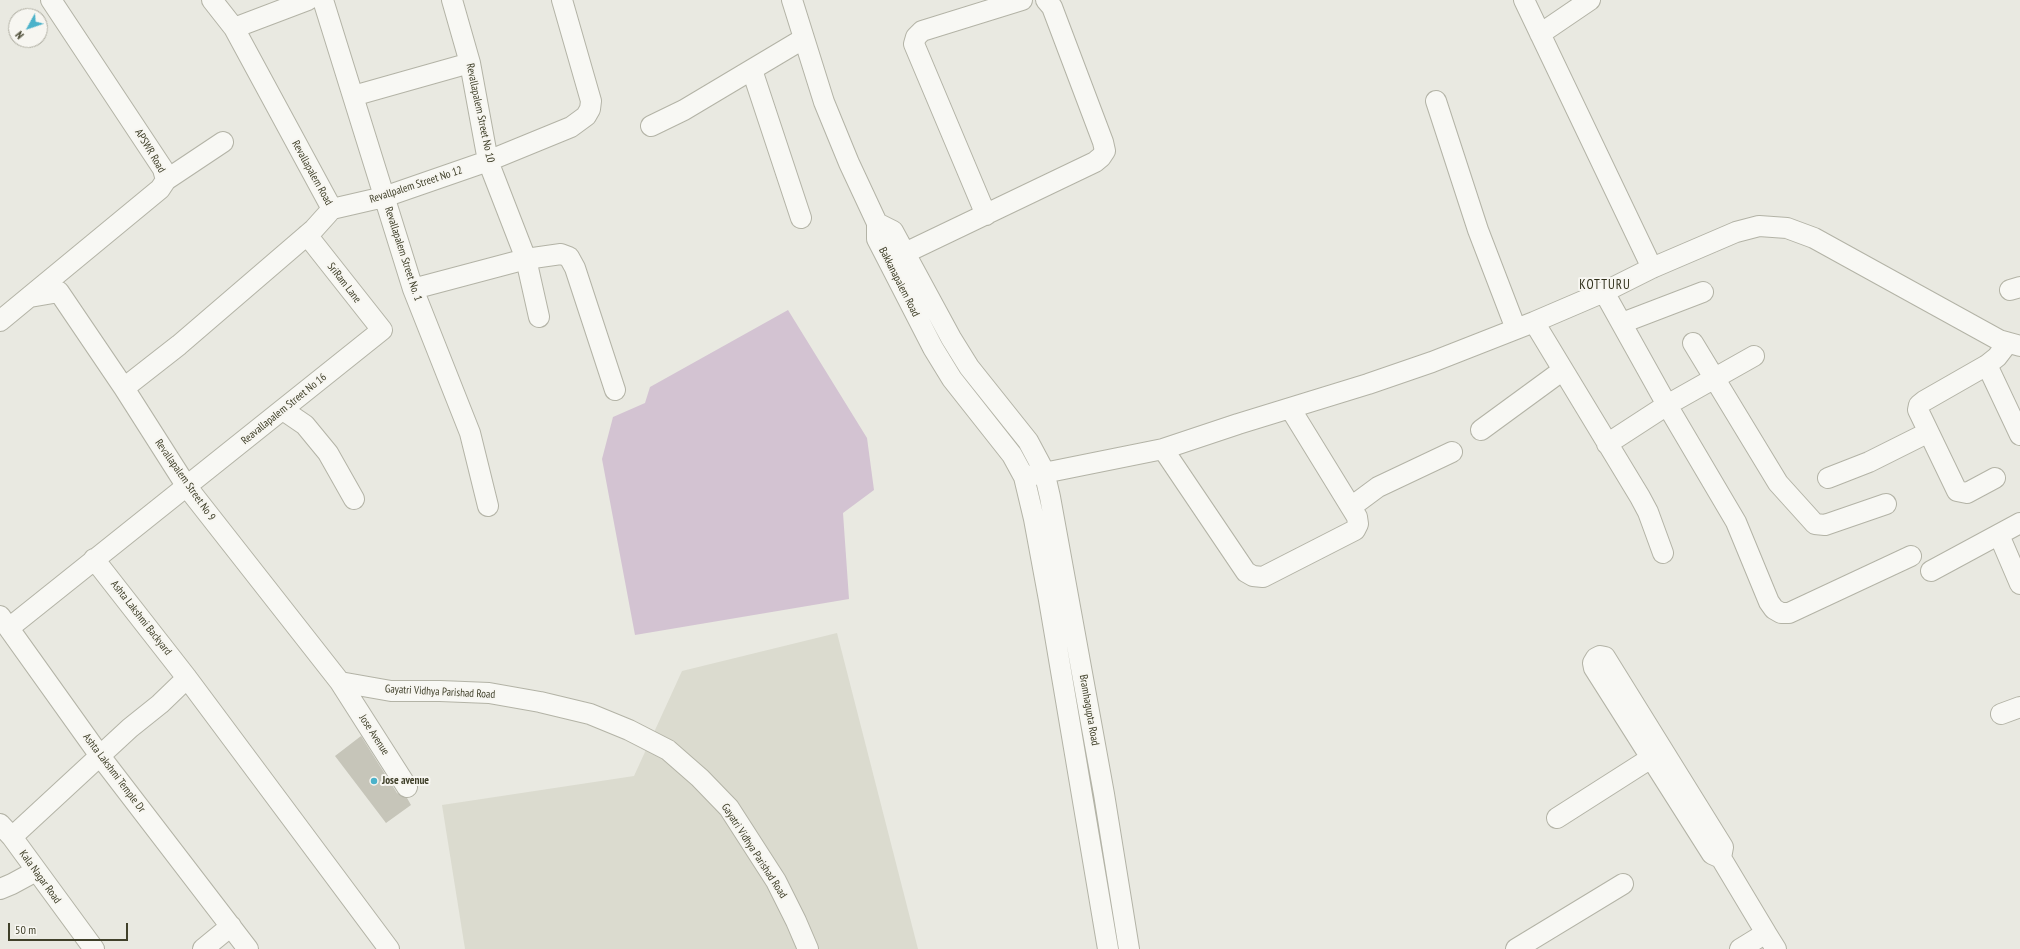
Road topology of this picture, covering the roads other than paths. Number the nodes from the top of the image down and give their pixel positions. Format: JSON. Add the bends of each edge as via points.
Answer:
{"nodes":[{"id":1,"x":51,"y":0,"type":"edge"},
{"id":2,"x":212,"y":0,"type":"edge"},
{"id":3,"x":308,"y":0,"type":"edge"},
{"id":4,"x":323,"y":0,"type":"edge"},
{"id":5,"x":452,"y":0,"type":"edge"},
{"id":6,"x":562,"y":0,"type":"edge"},
{"id":7,"x":792,"y":0,"type":"edge"},
{"id":8,"x":1022,"y":0,"type":"edge"},
{"id":9,"x":1046,"y":0,"type":"edge"},
{"id":10,"x":1524,"y":0,"type":"edge"},
{"id":11,"x":1590,"y":0,"type":"edge"},
{"id":12,"x":234,"y":28,"type":"junction"},
{"id":13,"x":1540,"y":34,"type":"junction"},
{"id":14,"x":803,"y":38,"type":"junction"},
{"id":15,"x":470,"y":63,"type":"junction"},
{"id":16,"x":752,"y":70,"type":"junction"},
{"id":17,"x":353,"y":96,"type":"junction"},
{"id":18,"x":1436,"y":101,"type":"dead end"},
{"id":19,"x":650,"y":126,"type":"dead end"},
{"id":20,"x":223,"y":142,"type":"dead end"},
{"id":21,"x":488,"y":161,"type":"junction"},
{"id":22,"x":166,"y":180,"type":"junction"},
{"id":23,"x":384,"y":197,"type":"junction"},
{"id":24,"x":332,"y":209,"type":"junction"},
{"id":25,"x":986,"y":214,"type":"junction"},
{"id":26,"x":801,"y":218,"type":"dead end"},
{"id":27,"x":877,"y":223,"type":"junction"},
{"id":28,"x":307,"y":235,"type":"junction"},
{"id":29,"x":905,"y":253,"type":"junction"},
{"id":30,"x":526,"y":259,"type":"junction"},
{"id":31,"x":1652,"y":268,"type":"junction"},
{"id":32,"x":413,"y":289,"type":"junction"},
{"id":33,"x":1604,"y":292,"type":"junction"},
{"id":34,"x":1703,"y":292,"type":"dead end"},
{"id":35,"x":30,"y":297,"type":"junction"},
{"id":36,"x":539,"y":317,"type":"dead end"},
{"id":37,"x":0,"y":321,"type":"edge"},
{"id":38,"x":1622,"y":323,"type":"junction"},
{"id":39,"x":1525,"y":326,"type":"junction"},
{"id":40,"x":382,"y":330,"type":"joint"},
{"id":41,"x":1693,"y":343,"type":"dead end"},
{"id":42,"x":2017,"y":346,"type":"edge"},
{"id":43,"x":1754,"y":356,"type":"dead end"},
{"id":44,"x":1987,"y":365,"type":"junction"},
{"id":45,"x":1563,"y":370,"type":"junction"},
{"id":46,"x":1714,"y":378,"type":"junction"},
{"id":47,"x":124,"y":388,"type":"junction"},
{"id":48,"x":615,"y":390,"type":"dead end"},
{"id":49,"x":1667,"y":405,"type":"junction"},
{"id":50,"x":1290,"y":408,"type":"junction"},
{"id":51,"x":283,"y":410,"type":"junction"},
{"id":52,"x":1481,"y":430,"type":"dead end"},
{"id":53,"x":1927,"y":433,"type":"junction"},
{"id":54,"x":2020,"y":435,"type":"edge"},
{"id":55,"x":1607,"y":444,"type":"junction"},
{"id":56,"x":1163,"y":449,"type":"junction"},
{"id":57,"x":1452,"y":452,"type":"dead end"},
{"id":58,"x":1044,"y":471,"type":"junction"},
{"id":59,"x":1024,"y":477,"type":"junction"},
{"id":60,"x":1828,"y":478,"type":"dead end"},
{"id":61,"x":1995,"y":478,"type":"dead end"},
{"id":62,"x":187,"y":487,"type":"junction"},
{"id":63,"x":354,"y":499,"type":"dead end"},
{"id":64,"x":1886,"y":504,"type":"dead end"},
{"id":65,"x":488,"y":506,"type":"dead end"},
{"id":66,"x":1351,"y":507,"type":"junction"},
{"id":67,"x":2020,"y":523,"type":"edge"},
{"id":68,"x":1999,"y":535,"type":"junction"},
{"id":69,"x":1662,"y":553,"type":"dead end"},
{"id":70,"x":1911,"y":556,"type":"dead end"},
{"id":71,"x":94,"y":559,"type":"junction"},
{"id":72,"x":1931,"y":571,"type":"dead end"},
{"id":73,"x":2020,"y":584,"type":"edge"},
{"id":74,"x":4,"y":622,"type":"edge"},
{"id":75,"x":187,"y":678,"type":"junction"},
{"id":76,"x":340,"y":682,"type":"junction"},
{"id":77,"x":2020,"y":707,"type":"edge"},
{"id":78,"x":2000,"y":714,"type":"dead end"},
{"id":79,"x":100,"y":756,"type":"junction"},
{"id":80,"x":407,"y":787,"type":"dead end"},
{"id":81,"x":1557,"y":818,"type":"dead end"},
{"id":82,"x":6,"y":831,"type":"edge"},
{"id":83,"x":36,"y":871,"type":"junction"},
{"id":84,"x":1623,"y":884,"type":"dead end"},
{"id":85,"x":0,"y":889,"type":"edge"},
{"id":86,"x":231,"y":926,"type":"junction"},
{"id":87,"x":1771,"y":941,"type":"edge"},
{"id":88,"x":94,"y":949,"type":"edge"},
{"id":89,"x":204,"y":949,"type":"edge"},
{"id":90,"x":248,"y":949,"type":"edge"},
{"id":91,"x":389,"y":949,"type":"edge"},
{"id":92,"x":808,"y":949,"type":"edge"},
{"id":93,"x":1108,"y":949,"type":"edge"},
{"id":94,"x":1129,"y":949,"type":"edge"},
{"id":95,"x":1516,"y":949,"type":"edge"},
{"id":96,"x":1740,"y":949,"type":"edge"}],
"edges":[{"from":1,"to":22,"type":"street","name":"APSWR Road","via":[[163,169]]},
{"from":2,"to":12,"type":"street","name":"Revallapalem Road"},
{"from":3,"to":12,"type":"street"},
{"from":4,"to":17,"type":"street","name":"Revallapalem Street No. 1"},
{"from":5,"to":15,"type":"street","name":"Revallapalem Street No 10"},
{"from":6,"to":21,"type":"street","name":"Revallpalem Street No 12","via":[[591,101],[590,109],[586,116],[571,127]]},
{"from":7,"to":14,"type":"street","name":"Bakkanapalem Road"},
{"from":8,"to":25,"type":"street","via":[[922,32],[916,37],[914,44]]},
{"from":9,"to":25,"type":"street","via":[[1052,7],[1103,142],[1104,151],[1095,162]]},
{"from":10,"to":13,"type":"street"},
{"from":11,"to":13,"type":"street"},
{"from":12,"to":24,"type":"street","name":"Revallapalem Road"},
{"from":13,"to":31,"type":"street"},
{"from":14,"to":16,"type":"street"},
{"from":14,"to":27,"type":"street","name":"Bakkanapalem Road","via":[[824,102]]},
{"from":15,"to":17,"type":"street"},
{"from":15,"to":21,"type":"street","name":"Revallapalem Street No 10"},
{"from":16,"to":19,"type":"street","via":[[684,110]]},
{"from":16,"to":26,"type":"street"},
{"from":17,"to":23,"type":"street","name":"Revallapalem Street No. 1"},
{"from":18,"to":39,"type":"street","via":[[1478,230]]},
{"from":20,"to":22,"type":"street"},
{"from":21,"to":23,"type":"street","name":"Revallpalem Street No 12"},
{"from":21,"to":30,"type":"street","name":"Revallapalem Street No 10"},
{"from":22,"to":35,"type":"street","name":"APSWR Road","via":[[160,190]]},
{"from":23,"to":24,"type":"street","name":"Revallpalem Street No 12"},
{"from":23,"to":32,"type":"street","name":"Revallapalem Street No. 1"},
{"from":24,"to":28,"type":"street","name":"Revallapalem Road"},
{"from":25,"to":29,"type":"street"},
{"from":27,"to":29,"type":"street","name":"Bramhagupta Road","via":[[893,231]]},
{"from":27,"to":59,"type":"street","name":"Bakkanapalem Road","via":[[877,239],[933,348],[952,379],[1012,455]]},
{"from":28,"to":40,"type":"street","name":"SriRam Lane"},
{"from":28,"to":47,"type":"street","name":"Revallapalem Road","via":[[179,345]]},
{"from":29,"to":58,"type":"street","name":"Bramhagupta Road","via":[[969,367],[1028,441]]},
{"from":30,"to":32,"type":"street"},
{"from":30,"to":36,"type":"street","name":"Revallapalem Street No 10"},
{"from":30,"to":48,"type":"street","via":[[561,254],[569,257],[575,268]]},
{"from":31,"to":33,"type":"street"},
{"from":31,"to":42,"type":"street","via":[[1736,232],[1759,226],[1787,228],[1814,238]]},
{"from":32,"to":65,"type":"street","name":"Revallapalem Street No. 1","via":[[470,433]]},
{"from":33,"to":38,"type":"street"},
{"from":33,"to":39,"type":"street"},
{"from":34,"to":38,"type":"street"},
{"from":35,"to":37,"type":"street","name":"APSWR Road"},
{"from":35,"to":47,"type":"street","name":"Revallapalem Street No 9","via":[[59,292]]},
{"from":38,"to":49,"type":"street"},
{"from":39,"to":45,"type":"street"},
{"from":39,"to":50,"type":"street","via":[[1411,370]]},
{"from":40,"to":51,"type":"street","name":"Reavallapalem Street No 16"},
{"from":41,"to":46,"type":"street"},
{"from":42,"to":44,"type":"street"},
{"from":43,"to":46,"type":"street"},
{"from":44,"to":53,"type":"street","via":[[1919,405],[1919,416]]},
{"from":44,"to":54,"type":"street"},
{"from":45,"to":52,"type":"street"},
{"from":45,"to":55,"type":"street"},
{"from":46,"to":49,"type":"street"},
{"from":46,"to":64,"type":"street","via":[[1778,483],[1815,524],[1825,525]]},
{"from":47,"to":62,"type":"street","name":"Revallapalem Street No 9"},
{"from":49,"to":55,"type":"street"},
{"from":49,"to":70,"type":"street","via":[[1736,522],[1774,609],[1788,613]]},
{"from":50,"to":56,"type":"street"},
{"from":50,"to":66,"type":"street"},
{"from":51,"to":62,"type":"street","name":"Reavallapalem Street No 16"},
{"from":51,"to":63,"type":"street","via":[[310,430],[328,454]]},
{"from":53,"to":60,"type":"street"},
{"from":53,"to":61,"type":"street","via":[[1957,491],[1967,493]]},
{"from":55,"to":69,"type":"street","via":[[1648,512]]},
{"from":56,"to":58,"type":"street"},
{"from":56,"to":66,"type":"street","via":[[1246,572],[1253,576],[1263,577],[1355,530],[1358,524],[1357,517]]},
{"from":57,"to":66,"type":"street","via":[[1378,487]]},
{"from":58,"to":59,"type":"street"},
{"from":58,"to":94,"type":"street","name":"Bramhagupta Road","via":[[1101,779]]},
{"from":59,"to":93,"type":"street","name":"Bramhagupta Road","via":[[1049,600]]},
{"from":62,"to":71,"type":"street","name":"Reavallapalem Street No 16"},
{"from":62,"to":76,"type":"street","name":"Revallapalem Street No 9"},
{"from":67,"to":68,"type":"street"},
{"from":68,"to":72,"type":"street"},
{"from":68,"to":73,"type":"street"},
{"from":71,"to":74,"type":"street","name":"Reavallapalem Street No 16"},
{"from":71,"to":75,"type":"street","name":"Ashta Lakshmi Backyard"},
{"from":74,"to":79,"type":"street","name":"Ashta Lakshmi Temple Dr"},
{"from":75,"to":79,"type":"street"},
{"from":75,"to":91,"type":"street","name":"Ashta Lakshmi Backyard"},
{"from":76,"to":80,"type":"street","name":"Jose Avenue"},
{"from":76,"to":92,"type":"street","name":"Gayatri Vidhya Parishad Road","via":[[391,691],[489,693],[540,702],[590,714],[668,750],[729,808],[776,881]]},
{"from":77,"to":78,"type":"street"},
{"from":79,"to":82,"type":"street"},
{"from":79,"to":86,"type":"street","name":"Ashta Lakshmi Temple Dr"},
{"from":81,"to":87,"type":"street","via":[[1657,754],[1723,847],[1721,858]]},
{"from":82,"to":83,"type":"street","name":"Kala Nagar Road"},
{"from":83,"to":85,"type":"street"},
{"from":83,"to":88,"type":"street","name":"Kala Nagar Road"},
{"from":84,"to":95,"type":"street"},
{"from":86,"to":89,"type":"street"},
{"from":86,"to":90,"type":"street","name":"Ashta Lakshmi Temple Dr"},
{"from":87,"to":96,"type":"street"}]}
